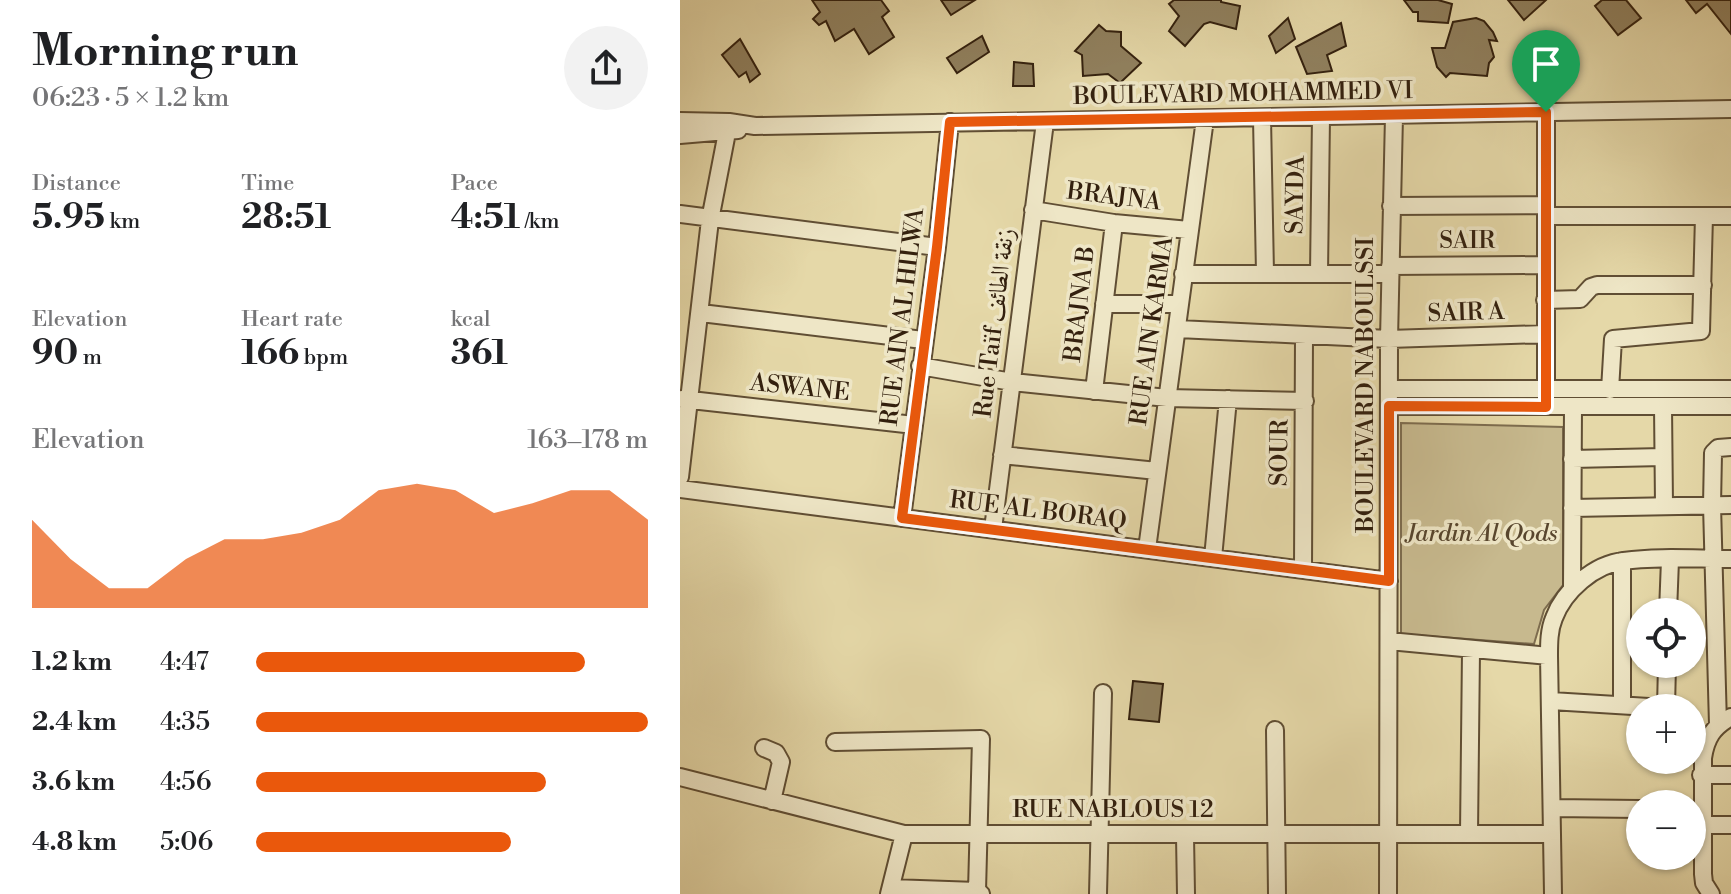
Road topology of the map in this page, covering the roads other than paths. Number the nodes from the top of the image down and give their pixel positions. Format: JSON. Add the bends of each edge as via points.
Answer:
{"nodes":[{"id":1,"x":1731,"y":109,"type":"edge"},
{"id":2,"x":1546,"y":112,"type":"junction"},
{"id":3,"x":1394,"y":116,"type":"junction"},
{"id":4,"x":1321,"y":117,"type":"junction"},
{"id":5,"x":1262,"y":118,"type":"junction"},
{"id":6,"x":1205,"y":119,"type":"junction"},
{"id":7,"x":680,"y":121,"type":"edge"},
{"id":8,"x":950,"y":122,"type":"junction"},
{"id":9,"x":1045,"y":122,"type":"junction"},
{"id":10,"x":729,"y":127,"type":"junction"},
{"id":11,"x":680,"y":135,"type":"edge"},
{"id":12,"x":1391,"y":206,"type":"junction"},
{"id":13,"x":1033,"y":210,"type":"junction"},
{"id":14,"x":1546,"y":210,"type":"junction"},
{"id":15,"x":680,"y":214,"type":"edge"},
{"id":16,"x":1704,"y":216,"type":"junction"},
{"id":17,"x":1731,"y":216,"type":"edge"},
{"id":18,"x":710,"y":220,"type":"junction"},
{"id":19,"x":1114,"y":223,"type":"junction"},
{"id":20,"x":1189,"y":230,"type":"junction"},
{"id":21,"x":937,"y":247,"type":"junction"},
{"id":22,"x":1544,"y":265,"type":"junction"},
{"id":23,"x":1390,"y":270,"type":"junction"},
{"id":24,"x":1265,"y":273,"type":"junction"},
{"id":25,"x":1319,"y":273,"type":"junction"},
{"id":26,"x":1183,"y":274,"type":"junction"},
{"id":27,"x":1703,"y":285,"type":"junction"},
{"id":28,"x":1545,"y":300,"type":"junction"},
{"id":29,"x":1104,"y":304,"type":"junction"},
{"id":30,"x":1179,"y":304,"type":"junction"},
{"id":31,"x":701,"y":313,"type":"junction"},
{"id":32,"x":1178,"y":329,"type":"junction"},
{"id":33,"x":1545,"y":334,"type":"junction"},
{"id":34,"x":1304,"y":336,"type":"junction"},
{"id":35,"x":1389,"y":339,"type":"junction"},
{"id":36,"x":923,"y":340,"type":"junction"},
{"id":37,"x":920,"y":366,"type":"junction"},
{"id":38,"x":1012,"y":382,"type":"junction"},
{"id":39,"x":1546,"y":389,"type":"junction"},
{"id":40,"x":1731,"y":389,"type":"edge"},
{"id":41,"x":1610,"y":390,"type":"junction"},
{"id":42,"x":1094,"y":391,"type":"junction"},
{"id":43,"x":1389,"y":397,"type":"junction"},
{"id":44,"x":1167,"y":398,"type":"junction"},
{"id":45,"x":685,"y":399,"type":"edge"},
{"id":46,"x":1228,"y":399,"type":"junction"},
{"id":47,"x":1305,"y":401,"type":"junction"},
{"id":48,"x":1663,"y":406,"type":"junction"},
{"id":49,"x":1731,"y":406,"type":"edge"},
{"id":50,"x":1546,"y":407,"type":"junction"},
{"id":51,"x":1573,"y":407,"type":"junction"},
{"id":52,"x":914,"y":425,"type":"junction"},
{"id":53,"x":1731,"y":447,"type":"edge"},
{"id":54,"x":1002,"y":455,"type":"junction"},
{"id":55,"x":1663,"y":457,"type":"junction"},
{"id":56,"x":1572,"y":459,"type":"junction"},
{"id":57,"x":1157,"y":471,"type":"junction"},
{"id":58,"x":680,"y":477,"type":"edge"},
{"id":59,"x":680,"y":489,"type":"edge"},
{"id":60,"x":1664,"y":505,"type":"junction"},
{"id":61,"x":1712,"y":505,"type":"junction"},
{"id":62,"x":1731,"y":505,"type":"edge"},
{"id":63,"x":1572,"y":508,"type":"junction"},
{"id":64,"x":902,"y":518,"type":"junction"},
{"id":65,"x":993,"y":529,"type":"junction"},
{"id":66,"x":1147,"y":549,"type":"junction"},
{"id":67,"x":1213,"y":558,"type":"junction"},
{"id":68,"x":1713,"y":559,"type":"junction"},
{"id":69,"x":1731,"y":559,"type":"edge"},
{"id":70,"x":1670,"y":560,"type":"junction"},
{"id":71,"x":1622,"y":561,"type":"junction"},
{"id":72,"x":1303,"y":570,"type":"junction"},
{"id":73,"x":1389,"y":581,"type":"junction"},
{"id":74,"x":1572,"y":589,"type":"junction"},
{"id":75,"x":1669,"y":598,"type":"edge"},
{"id":76,"x":1723,"y":620,"type":"edge"},
{"id":77,"x":1389,"y":641,"type":"junction"},
{"id":78,"x":1471,"y":651,"type":"junction"},
{"id":79,"x":1549,"y":656,"type":"junction"},
{"id":80,"x":1103,"y":693,"type":"dead end"},
{"id":81,"x":1551,"y":701,"type":"junction"},
{"id":82,"x":1622,"y":705,"type":"junction"},
{"id":83,"x":1626,"y":705,"type":"edge"},
{"id":84,"x":1720,"y":724,"type":"edge"},
{"id":85,"x":1275,"y":730,"type":"dead end"},
{"id":86,"x":835,"y":742,"type":"dead end"},
{"id":87,"x":764,"y":748,"type":"dead end"},
{"id":88,"x":1701,"y":775,"type":"junction"},
{"id":89,"x":1731,"y":775,"type":"edge"},
{"id":90,"x":680,"y":777,"type":"edge"},
{"id":91,"x":1700,"y":790,"type":"edge"},
{"id":92,"x":772,"y":801,"type":"junction"},
{"id":93,"x":1552,"y":808,"type":"junction"},
{"id":94,"x":1626,"y":809,"type":"edge"},
{"id":95,"x":1706,"y":817,"type":"edge"},
{"id":96,"x":1731,"y":825,"type":"edge"},
{"id":97,"x":1389,"y":832,"type":"junction"},
{"id":98,"x":980,"y":833,"type":"junction"},
{"id":99,"x":1277,"y":833,"type":"junction"},
{"id":100,"x":1469,"y":833,"type":"junction"},
{"id":101,"x":904,"y":834,"type":"junction"},
{"id":102,"x":1552,"y":834,"type":"junction"},
{"id":103,"x":1099,"y":835,"type":"junction"},
{"id":104,"x":1185,"y":836,"type":"junction"},
{"id":105,"x":1703,"y":870,"type":"edge"},
{"id":106,"x":890,"y":891,"type":"edge"},
{"id":107,"x":979,"y":892,"type":"edge"},
{"id":108,"x":1098,"y":894,"type":"edge"},
{"id":109,"x":1186,"y":894,"type":"edge"},
{"id":110,"x":1277,"y":894,"type":"edge"},
{"id":111,"x":1388,"y":894,"type":"edge"},
{"id":112,"x":1553,"y":894,"type":"edge"},
{"id":113,"x":1711,"y":894,"type":"edge"}],
"edges":[{"from":1,"to":2,"type":"street","name":"BOULEVARD MOHAMMED VI"},
{"from":2,"to":3,"type":"street","name":"BOULEVARD MOHAMMED VI"},
{"from":2,"to":14,"type":"street"},
{"from":3,"to":4,"type":"street","name":"BOULEVARD MOHAMMED VI"},
{"from":3,"to":12,"type":"street","name":"BOULEVARD NABOULSSI"},
{"from":4,"to":5,"type":"street","name":"BOULEVARD MOHAMMED VI"},
{"from":4,"to":25,"type":"street","name":"SAYDA"},
{"from":5,"to":6,"type":"street","name":"BOULEVARD MOHAMMED VI"},
{"from":5,"to":24,"type":"street","name":"SAYDA"},
{"from":6,"to":9,"type":"street","name":"BOULEVARD MOHAMMED VI"},
{"from":6,"to":20,"type":"street","name":"RUE AIN KARMA"},
{"from":7,"to":10,"type":"street","name":"BOULEVARD MOHAMMED VI"},
{"from":8,"to":9,"type":"street","name":"BOULEVARD MOHAMMED VI"},
{"from":8,"to":10,"type":"street","name":"BOULEVARD MOHAMMED VI"},
{"from":8,"to":21,"type":"street","name":"RUE AIN AL HILWA"},
{"from":9,"to":13,"type":"street","name":"Rue Taïf زنقة الطائف"},
{"from":10,"to":11,"type":"street","name":"BOULEVARD MOHAMMED VI"},
{"from":10,"to":18,"type":"street"},
{"from":12,"to":14,"type":"street"},
{"from":12,"to":23,"type":"street","name":"BOULEVARD NABOULSSI"},
{"from":13,"to":19,"type":"street","name":"BRAJNA"},
{"from":13,"to":38,"type":"street","name":"Rue Taïf زنقة الطائف"},
{"from":14,"to":16,"type":"street"},
{"from":14,"to":22,"type":"street"},
{"from":15,"to":18,"type":"street"},
{"from":16,"to":17,"type":"street"},
{"from":16,"to":27,"type":"street"},
{"from":18,"to":21,"type":"street"},
{"from":18,"to":31,"type":"street"},
{"from":19,"to":20,"type":"street","name":"BRAJNA"},
{"from":19,"to":29,"type":"street","name":"BRAJNA B"},
{"from":20,"to":26,"type":"street","name":"RUE AIN KARMA"},
{"from":21,"to":36,"type":"street","name":"RUE AIN AL HILWA"},
{"from":22,"to":23,"type":"street","name":"SAIR"},
{"from":22,"to":28,"type":"street"},
{"from":23,"to":25,"type":"street","name":"SAIR"},
{"from":23,"to":35,"type":"street","name":"BOULEVARD NABOULSSI"},
{"from":24,"to":25,"type":"street","name":"SAIR"},
{"from":24,"to":26,"type":"street","name":"SAIR"},
{"from":26,"to":30,"type":"street","name":"RUE AIN KARMA"},
{"from":27,"to":28,"type":"street","via":[[1597,285],[1580,299]]},
{"from":27,"to":41,"type":"street","via":[[1701,331],[1613,339]]},
{"from":28,"to":33,"type":"street"},
{"from":29,"to":30,"type":"street"},
{"from":29,"to":42,"type":"street","name":"BRAJNA B"},
{"from":30,"to":32,"type":"street","name":"RUE AIN KARMA"},
{"from":31,"to":36,"type":"street"},
{"from":31,"to":45,"type":"street"},
{"from":32,"to":34,"type":"street","name":"SAIR A"},
{"from":32,"to":44,"type":"street","name":"RUE AIN KARMA"},
{"from":33,"to":35,"type":"street","name":"SAIR A"},
{"from":33,"to":39,"type":"street"},
{"from":34,"to":35,"type":"street","name":"SAIR A"},
{"from":34,"to":47,"type":"street","name":"SOUR"},
{"from":35,"to":43,"type":"street","name":"BOULEVARD NABOULSSI"},
{"from":36,"to":37,"type":"street","name":"RUE AIN AL HILWA"},
{"from":37,"to":38,"type":"street"},
{"from":37,"to":52,"type":"street","name":"RUE AIN AL HILWA"},
{"from":38,"to":42,"type":"street"},
{"from":38,"to":54,"type":"street","name":"Rue Taïf زنقة الطائف"},
{"from":39,"to":41,"type":"street"},
{"from":39,"to":43,"type":"street"},
{"from":39,"to":50,"type":"street"},
{"from":40,"to":41,"type":"street"},
{"from":42,"to":44,"type":"street"},
{"from":43,"to":50,"type":"street"},
{"from":43,"to":73,"type":"street","name":"BOULEVARD NABOULSSI"},
{"from":44,"to":46,"type":"street"},
{"from":44,"to":57,"type":"street","name":"RUE AIN KARMA"},
{"from":45,"to":52,"type":"street","name":"ASWANE"},
{"from":45,"to":58,"type":"street"},
{"from":46,"to":47,"type":"street"},
{"from":46,"to":67,"type":"street"},
{"from":47,"to":72,"type":"street","name":"SOUR"},
{"from":48,"to":49,"type":"street"},
{"from":48,"to":51,"type":"street"},
{"from":48,"to":55,"type":"street"},
{"from":50,"to":51,"type":"street"},
{"from":51,"to":56,"type":"street"},
{"from":52,"to":64,"type":"street","name":"RUE AIN AL HILWA"},
{"from":53,"to":61,"type":"street","via":[[1713,453]]},
{"from":54,"to":57,"type":"street"},
{"from":54,"to":65,"type":"street","name":"Rue Taïf زنقة الطائف"},
{"from":55,"to":56,"type":"street"},
{"from":55,"to":60,"type":"street"},
{"from":56,"to":63,"type":"street"},
{"from":57,"to":66,"type":"street","name":"RUE AIN KARMA"},
{"from":59,"to":64,"type":"street","name":"RUE AL BORAQ"},
{"from":60,"to":61,"type":"street"},
{"from":60,"to":63,"type":"street"},
{"from":61,"to":62,"type":"street"},
{"from":61,"to":68,"type":"street"},
{"from":63,"to":74,"type":"street"},
{"from":64,"to":65,"type":"street","name":"RUE AL BORAQ"},
{"from":65,"to":66,"type":"street","name":"RUE AL BORAQ"},
{"from":66,"to":67,"type":"street","name":"RUE AL BORAQ"},
{"from":67,"to":72,"type":"street","name":"RUE AL BORAQ"},
{"from":68,"to":69,"type":"street"},
{"from":68,"to":70,"type":"street"},
{"from":68,"to":76,"type":"street"},
{"from":70,"to":71,"type":"street"},
{"from":70,"to":75,"type":"street"},
{"from":71,"to":74,"type":"street"},
{"from":71,"to":82,"type":"street"},
{"from":72,"to":73,"type":"street","name":"RUE AL BORAQ"},
{"from":73,"to":77,"type":"street","name":"BOULEVARD NABOULSSI"},
{"from":74,"to":79,"type":"street","via":[[1553,621]]},
{"from":76,"to":84,"type":"street"},
{"from":77,"to":78,"type":"street"},
{"from":77,"to":97,"type":"street","name":"BOULEVARD NABOULSSI"},
{"from":78,"to":79,"type":"street"},
{"from":78,"to":100,"type":"street"},
{"from":79,"to":81,"type":"street"},
{"from":80,"to":103,"type":"street"},
{"from":81,"to":82,"type":"street"},
{"from":81,"to":93,"type":"street"},
{"from":82,"to":83,"type":"street"},
{"from":84,"to":88,"type":"street","via":[[1706,743]]},
{"from":85,"to":99,"type":"street"},
{"from":86,"to":98,"type":"street","via":[[981,739]]},
{"from":87,"to":92,"type":"street","via":[[781,762]]},
{"from":88,"to":89,"type":"street"},
{"from":88,"to":91,"type":"street"},
{"from":90,"to":92,"type":"street","name":"RUE NABLOUS 12"},
{"from":92,"to":101,"type":"street","name":"RUE NABLOUS 12"},
{"from":93,"to":94,"type":"street"},
{"from":93,"to":102,"type":"street"},
{"from":95,"to":96,"type":"street"},
{"from":97,"to":99,"type":"street","name":"RUE NABLOUS 12"},
{"from":97,"to":100,"type":"street","name":"RUE NABLOUS 12"},
{"from":97,"to":111,"type":"street","name":"BOULEVARD NABOULSSI"},
{"from":98,"to":101,"type":"street","name":"RUE NABLOUS 12"},
{"from":98,"to":103,"type":"street","name":"RUE NABLOUS 12"},
{"from":98,"to":107,"type":"street"},
{"from":99,"to":104,"type":"street","name":"RUE NABLOUS 12"},
{"from":99,"to":110,"type":"street"},
{"from":100,"to":102,"type":"street","name":"RUE NABLOUS 12"},
{"from":101,"to":106,"type":"street"},
{"from":102,"to":112,"type":"street"},
{"from":103,"to":104,"type":"street","name":"RUE NABLOUS 12"},
{"from":103,"to":108,"type":"street"},
{"from":104,"to":109,"type":"street"},
{"from":105,"to":113,"type":"street"},
{"from":106,"to":107,"type":"street"}]}
